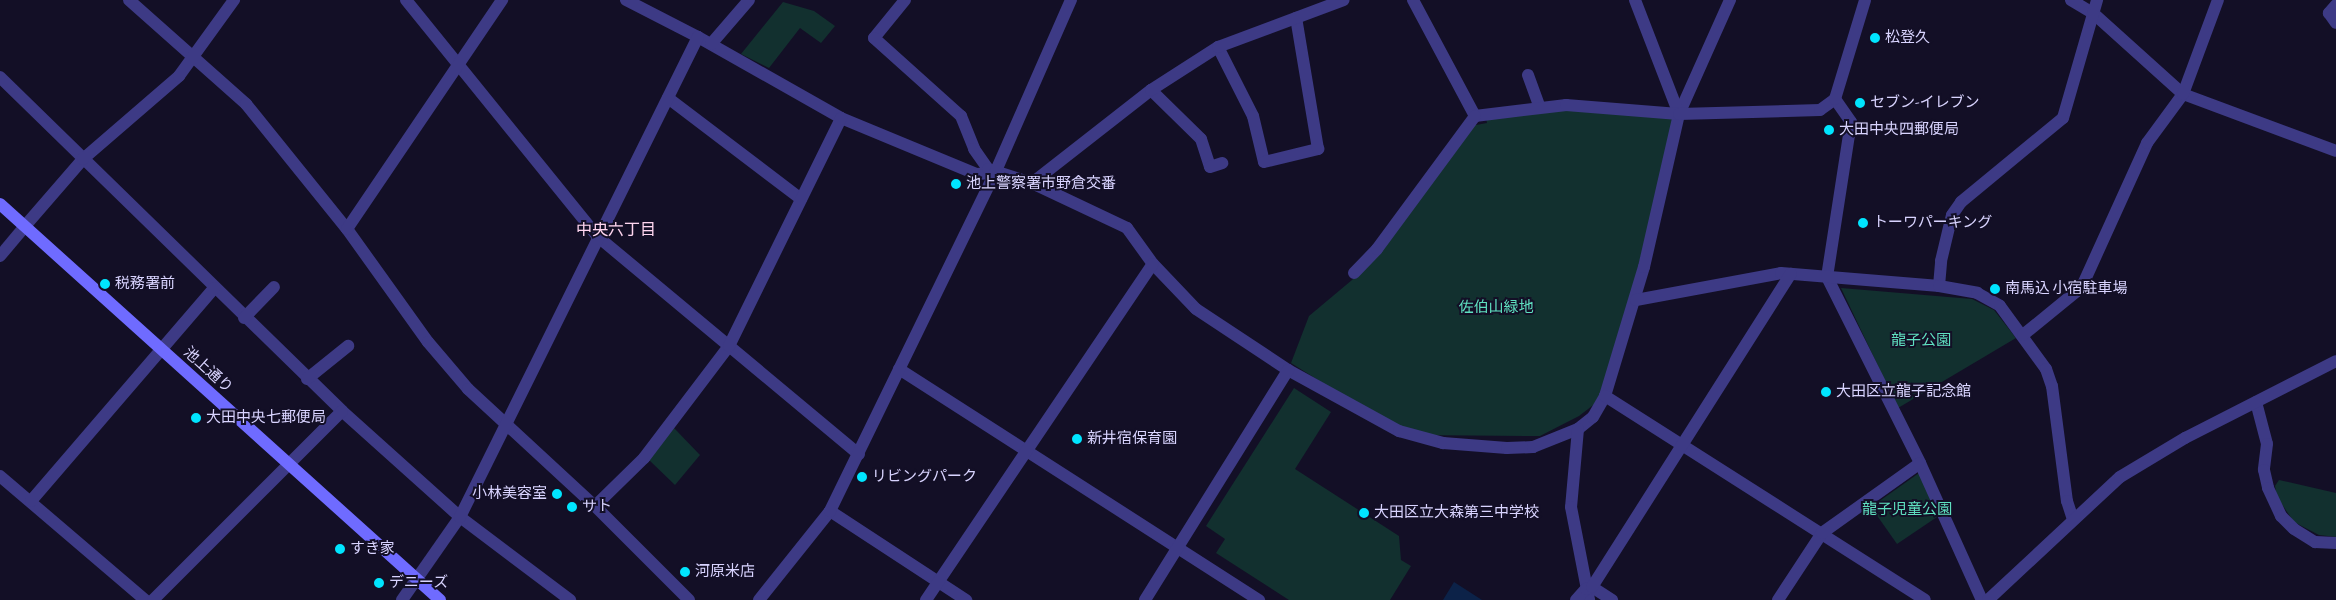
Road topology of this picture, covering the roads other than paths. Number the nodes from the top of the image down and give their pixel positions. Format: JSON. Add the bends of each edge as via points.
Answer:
{"nodes":[{"id":1,"x":129,"y":0,"type":"edge"},
{"id":2,"x":234,"y":0,"type":"edge"},
{"id":3,"x":406,"y":0,"type":"edge"},
{"id":4,"x":502,"y":0,"type":"edge"},
{"id":5,"x":626,"y":0,"type":"edge"},
{"id":6,"x":750,"y":0,"type":"edge"},
{"id":7,"x":905,"y":0,"type":"edge"},
{"id":8,"x":1071,"y":0,"type":"edge"},
{"id":9,"x":1344,"y":0,"type":"edge"},
{"id":10,"x":1413,"y":0,"type":"edge"},
{"id":11,"x":1635,"y":0,"type":"edge"},
{"id":12,"x":1730,"y":0,"type":"edge"},
{"id":13,"x":2071,"y":0,"type":"edge"},
{"id":14,"x":2097,"y":0,"type":"edge"},
{"id":15,"x":2218,"y":0,"type":"edge"},
{"id":16,"x":1862,"y":2,"type":"edge"},
{"id":17,"x":2336,"y":5,"type":"edge"},
{"id":18,"x":2093,"y":14,"type":"junction"},
{"id":19,"x":1296,"y":18,"type":"junction"},
{"id":20,"x":2336,"y":23,"type":"edge"},
{"id":21,"x":698,"y":36,"type":"junction"},
{"id":22,"x":711,"y":44,"type":"junction"},
{"id":23,"x":1218,"y":47,"type":"junction"},
{"id":24,"x":196,"y":57,"type":"junction"},
{"id":25,"x":457,"y":65,"type":"junction"},
{"id":26,"x":1528,"y":75,"type":"dead end"},
{"id":27,"x":0,"y":77,"type":"edge"},
{"id":28,"x":1151,"y":90,"type":"junction"},
{"id":29,"x":2183,"y":94,"type":"junction"},
{"id":30,"x":668,"y":98,"type":"junction"},
{"id":31,"x":1835,"y":99,"type":"junction"},
{"id":32,"x":1539,"y":106,"type":"junction"},
{"id":33,"x":1680,"y":114,"type":"junction"},
{"id":34,"x":1475,"y":116,"type":"junction"},
{"id":35,"x":841,"y":118,"type":"junction"},
{"id":36,"x":2336,"y":151,"type":"edge"},
{"id":37,"x":83,"y":159,"type":"junction"},
{"id":38,"x":1222,"y":163,"type":"dead end"},
{"id":39,"x":995,"y":173,"type":"junction"},
{"id":40,"x":1032,"y":183,"type":"junction"},
{"id":41,"x":801,"y":199,"type":"junction"},
{"id":42,"x":0,"y":204,"type":"edge"},
{"id":43,"x":25,"y":226,"type":"junction"},
{"id":44,"x":347,"y":229,"type":"junction"},
{"id":45,"x":600,"y":239,"type":"junction"},
{"id":46,"x":0,"y":256,"type":"edge"},
{"id":47,"x":1153,"y":264,"type":"junction"},
{"id":48,"x":1354,"y":273,"type":"dead end"},
{"id":49,"x":1791,"y":274,"type":"junction"},
{"id":50,"x":1827,"y":277,"type":"junction"},
{"id":51,"x":1939,"y":286,"type":"junction"},
{"id":52,"x":274,"y":287,"type":"dead end"},
{"id":53,"x":214,"y":288,"type":"junction"},
{"id":54,"x":1636,"y":300,"type":"junction"},
{"id":55,"x":244,"y":318,"type":"junction"},
{"id":56,"x":2023,"y":335,"type":"junction"},
{"id":57,"x":348,"y":346,"type":"dead end"},
{"id":58,"x":729,"y":346,"type":"junction"},
{"id":59,"x":161,"y":350,"type":"junction"},
{"id":60,"x":2336,"y":361,"type":"edge"},
{"id":61,"x":899,"y":369,"type":"junction"},
{"id":62,"x":1288,"y":370,"type":"junction"},
{"id":63,"x":308,"y":379,"type":"junction"},
{"id":64,"x":1605,"y":396,"type":"junction"},
{"id":65,"x":2256,"y":402,"type":"junction"},
{"id":66,"x":342,"y":411,"type":"junction"},
{"id":67,"x":506,"y":422,"type":"junction"},
{"id":68,"x":1578,"y":430,"type":"junction"},
{"id":69,"x":1682,"y":444,"type":"junction"},
{"id":70,"x":1027,"y":453,"type":"junction"},
{"id":71,"x":859,"y":454,"type":"junction"},
{"id":72,"x":1920,"y":463,"type":"junction"},
{"id":73,"x":290,"y":465,"type":"junction"},
{"id":74,"x":0,"y":476,"type":"edge"},
{"id":75,"x":31,"y":502,"type":"junction"},
{"id":76,"x":595,"y":506,"type":"junction"},
{"id":77,"x":830,"y":511,"type":"junction"},
{"id":78,"x":460,"y":517,"type":"junction"},
{"id":79,"x":2073,"y":519,"type":"junction"},
{"id":80,"x":1822,"y":533,"type":"junction"},
{"id":81,"x":2336,"y":543,"type":"edge"},
{"id":82,"x":1178,"y":548,"type":"junction"},
{"id":83,"x":418,"y":581,"type":"junction"},
{"id":84,"x":938,"y":582,"type":"junction"},
{"id":85,"x":1589,"y":592,"type":"edge"},
{"id":86,"x":145,"y":600,"type":"edge"},
{"id":87,"x":153,"y":600,"type":"edge"},
{"id":88,"x":402,"y":600,"type":"edge"},
{"id":89,"x":440,"y":600,"type":"edge"},
{"id":90,"x":570,"y":600,"type":"edge"},
{"id":91,"x":689,"y":600,"type":"edge"},
{"id":92,"x":759,"y":600,"type":"edge"},
{"id":93,"x":926,"y":600,"type":"edge"},
{"id":94,"x":966,"y":600,"type":"edge"},
{"id":95,"x":1145,"y":600,"type":"edge"},
{"id":96,"x":1259,"y":600,"type":"edge"},
{"id":97,"x":1576,"y":600,"type":"edge"},
{"id":98,"x":1612,"y":600,"type":"edge"},
{"id":99,"x":1778,"y":600,"type":"edge"},
{"id":100,"x":1925,"y":600,"type":"edge"},
{"id":101,"x":1982,"y":600,"type":"edge"},
{"id":102,"x":1988,"y":600,"type":"edge"}],
"edges":[{"from":1,"to":24,"type":"street"},
{"from":2,"to":24,"type":"street"},
{"from":3,"to":25,"type":"street"},
{"from":4,"to":25,"type":"street"},
{"from":5,"to":21,"type":"street"},
{"from":6,"to":22,"type":"street"},
{"from":7,"to":39,"type":"street","via":[[874,38],[961,116],[974,149],[988,170]]},
{"from":8,"to":39,"type":"street"},
{"from":9,"to":19,"type":"street"},
{"from":10,"to":34,"type":"street"},
{"from":11,"to":33,"type":"street"},
{"from":12,"to":33,"type":"street"},
{"from":13,"to":18,"type":"street"},
{"from":14,"to":18,"type":"street"},
{"from":15,"to":29,"type":"street"},
{"from":16,"to":31,"type":"street"},
{"from":17,"to":20,"type":"street","via":[[2329,13]]},
{"from":18,"to":29,"type":"street"},
{"from":18,"to":51,"type":"street","via":[[2064,118],[1961,202],[1952,214],[1940,261]]},
{"from":19,"to":23,"type":"street"},
{"from":19,"to":23,"type":"street","via":[[1318,149],[1264,162],[1253,116]]},
{"from":21,"to":22,"type":"street"},
{"from":21,"to":30,"type":"street"},
{"from":22,"to":35,"type":"street"},
{"from":23,"to":28,"type":"street"},
{"from":24,"to":37,"type":"street","via":[[179,76]]},
{"from":24,"to":44,"type":"street","via":[[246,104]]},
{"from":25,"to":44,"type":"street"},
{"from":25,"to":45,"type":"street"},
{"from":26,"to":32,"type":"street"},
{"from":27,"to":37,"type":"street"},
{"from":28,"to":38,"type":"street","via":[[1201,139],[1210,167]]},
{"from":28,"to":40,"type":"street"},
{"from":29,"to":36,"type":"street"},
{"from":29,"to":56,"type":"street","via":[[2147,143],[2084,282]]},
{"from":30,"to":41,"type":"street"},
{"from":30,"to":45,"type":"street"},
{"from":31,"to":33,"type":"street","via":[[1820,110]]},
{"from":31,"to":50,"type":"street","via":[[1851,122]]},
{"from":32,"to":33,"type":"street","via":[[1566,105]]},
{"from":32,"to":34,"type":"street"},
{"from":33,"to":54,"type":"street"},
{"from":34,"to":48,"type":"street","via":[[1377,249]]},
{"from":35,"to":39,"type":"street","via":[[976,174]]},
{"from":35,"to":41,"type":"street"},
{"from":37,"to":43,"type":"street"},
{"from":37,"to":53,"type":"street"},
{"from":39,"to":40,"type":"street"},
{"from":39,"to":61,"type":"street"},
{"from":40,"to":47,"type":"street","via":[[1127,228]]},
{"from":41,"to":58,"type":"street"},
{"from":42,"to":43,"type":"main road","name":"池上通り"},
{"from":43,"to":46,"type":"street"},
{"from":43,"to":59,"type":"main road","name":"池上通り"},
{"from":44,"to":67,"type":"street","via":[[428,342],[468,389]]},
{"from":45,"to":58,"type":"street"},
{"from":45,"to":67,"type":"street"},
{"from":47,"to":62,"type":"street","via":[[1196,309]]},
{"from":47,"to":70,"type":"street"},
{"from":49,"to":50,"type":"street"},
{"from":49,"to":54,"type":"street","via":[[1746,278]]},
{"from":49,"to":69,"type":"street"},
{"from":50,"to":51,"type":"street"},
{"from":50,"to":72,"type":"street"},
{"from":51,"to":56,"type":"street","via":[[1977,293],[2000,306]]},
{"from":52,"to":55,"type":"street"},
{"from":53,"to":55,"type":"street"},
{"from":53,"to":59,"type":"street"},
{"from":54,"to":64,"type":"street"},
{"from":55,"to":63,"type":"street"},
{"from":56,"to":79,"type":"street","via":[[2046,369],[2052,386],[2066,501]]},
{"from":57,"to":63,"type":"street"},
{"from":58,"to":71,"type":"street"},
{"from":58,"to":76,"type":"street","via":[[644,458]]},
{"from":59,"to":73,"type":"main road","name":"池上通り"},
{"from":59,"to":75,"type":"street"},
{"from":60,"to":65,"type":"street"},
{"from":61,"to":70,"type":"street"},
{"from":61,"to":71,"type":"street"},
{"from":62,"to":68,"type":"street","via":[[1399,431],[1444,443],[1533,447]]},
{"from":62,"to":82,"type":"street"},
{"from":63,"to":66,"type":"street"},
{"from":64,"to":68,"type":"street","via":[[1593,417]]},
{"from":64,"to":69,"type":"street"},
{"from":65,"to":79,"type":"street","via":[[2132,469]]},
{"from":65,"to":81,"type":"street","via":[[2267,444],[2264,470],[2268,488],[2282,516],[2294,529],[2315,542]]},
{"from":66,"to":73,"type":"street"},
{"from":66,"to":78,"type":"street"},
{"from":67,"to":76,"type":"street"},
{"from":67,"to":78,"type":"street"},
{"from":68,"to":85,"type":"street","via":[[1571,507]]},
{"from":69,"to":80,"type":"street"},
{"from":69,"to":85,"type":"street"},
{"from":70,"to":82,"type":"street"},
{"from":70,"to":84,"type":"street"},
{"from":71,"to":77,"type":"street"},
{"from":72,"to":80,"type":"street"},
{"from":72,"to":101,"type":"street"},
{"from":73,"to":83,"type":"main road","name":"池上通り"},
{"from":73,"to":87,"type":"street"},
{"from":74,"to":75,"type":"street"},
{"from":75,"to":86,"type":"street"},
{"from":76,"to":91,"type":"street"},
{"from":77,"to":84,"type":"street"},
{"from":77,"to":92,"type":"street"},
{"from":78,"to":83,"type":"street"},
{"from":78,"to":90,"type":"street"},
{"from":79,"to":102,"type":"street"},
{"from":80,"to":99,"type":"street"},
{"from":80,"to":100,"type":"street"},
{"from":82,"to":95,"type":"street"},
{"from":82,"to":96,"type":"street"},
{"from":83,"to":88,"type":"street"},
{"from":83,"to":89,"type":"main road","name":"池上通り"},
{"from":84,"to":93,"type":"street"},
{"from":84,"to":94,"type":"street"},
{"from":85,"to":97,"type":"street"},
{"from":85,"to":98,"type":"street"}]}
